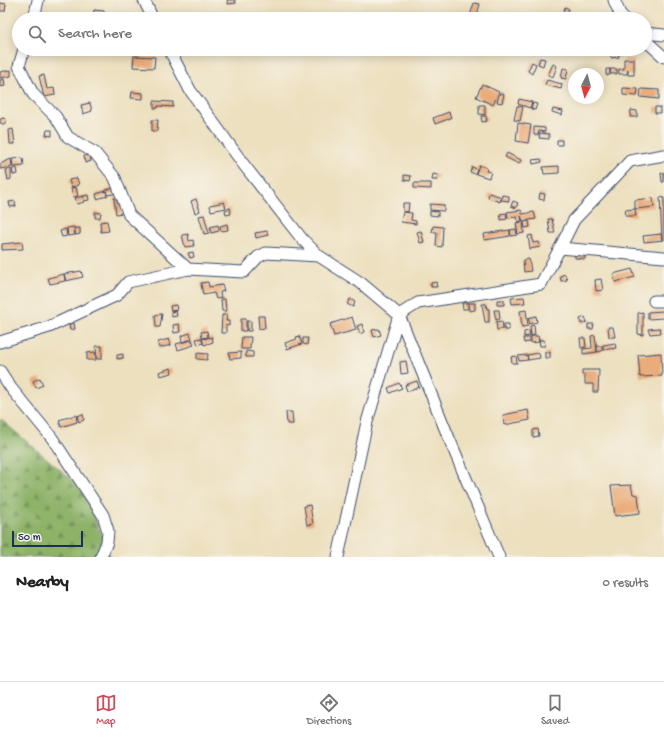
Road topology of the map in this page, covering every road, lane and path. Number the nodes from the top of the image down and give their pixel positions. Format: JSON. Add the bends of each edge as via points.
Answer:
{"nodes":[{"id":1,"x":38,"y":0,"type":"edge"},
{"id":2,"x":144,"y":0,"type":"edge"},
{"id":3,"x":614,"y":0,"type":"edge"},
{"id":4,"x":35,"y":12,"type":"edge"},
{"id":5,"x":150,"y":12,"type":"edge"},
{"id":6,"x":619,"y":12,"type":"edge"},
{"id":7,"x":652,"y":34,"type":"edge"},
{"id":8,"x":664,"y":35,"type":"edge"},
{"id":9,"x":652,"y":46,"type":"edge"},
{"id":10,"x":22,"y":56,"type":"edge"},
{"id":11,"x":173,"y":56,"type":"edge"},
{"id":12,"x":664,"y":57,"type":"edge"},
{"id":13,"x":664,"y":155,"type":"edge"},
{"id":14,"x":560,"y":248,"type":"junction"},
{"id":15,"x":319,"y":256,"type":"junction"},
{"id":16,"x":664,"y":257,"type":"edge"},
{"id":17,"x":188,"y":269,"type":"junction"},
{"id":18,"x":399,"y":315,"type":"junction"},
{"id":19,"x":0,"y":342,"type":"edge"},
{"id":20,"x":0,"y":371,"type":"edge"},
{"id":21,"x":101,"y":557,"type":"edge"},
{"id":22,"x":338,"y":557,"type":"edge"},
{"id":23,"x":499,"y":557,"type":"edge"}],
"edges":[{"from":1,"to":4,"type":"street"},
{"from":2,"to":5,"type":"street"},
{"from":3,"to":6,"type":"street"},
{"from":7,"to":8,"type":"street"},
{"from":9,"to":12,"type":"street"},
{"from":10,"to":17,"type":"street","via":[[19,66],[33,94],[56,117],[68,137],[95,154],[115,178],[129,215]]},
{"from":11,"to":15,"type":"street","via":[[195,97],[302,239]]},
{"from":13,"to":14,"type":"street","via":[[630,161],[574,220]]},
{"from":14,"to":16,"type":"street"},
{"from":14,"to":18,"type":"street","via":[[541,284],[414,306]]},
{"from":15,"to":17,"type":"street","via":[[266,253],[258,257],[244,272]]},
{"from":15,"to":18,"type":"street","via":[[361,283]]},
{"from":17,"to":19,"type":"street","via":[[128,282],[117,295],[49,327]]},
{"from":18,"to":22,"type":"street","via":[[367,422]]},
{"from":18,"to":23,"type":"street"},
{"from":20,"to":21,"type":"street","via":[[52,438],[103,515],[108,531]]}]}
